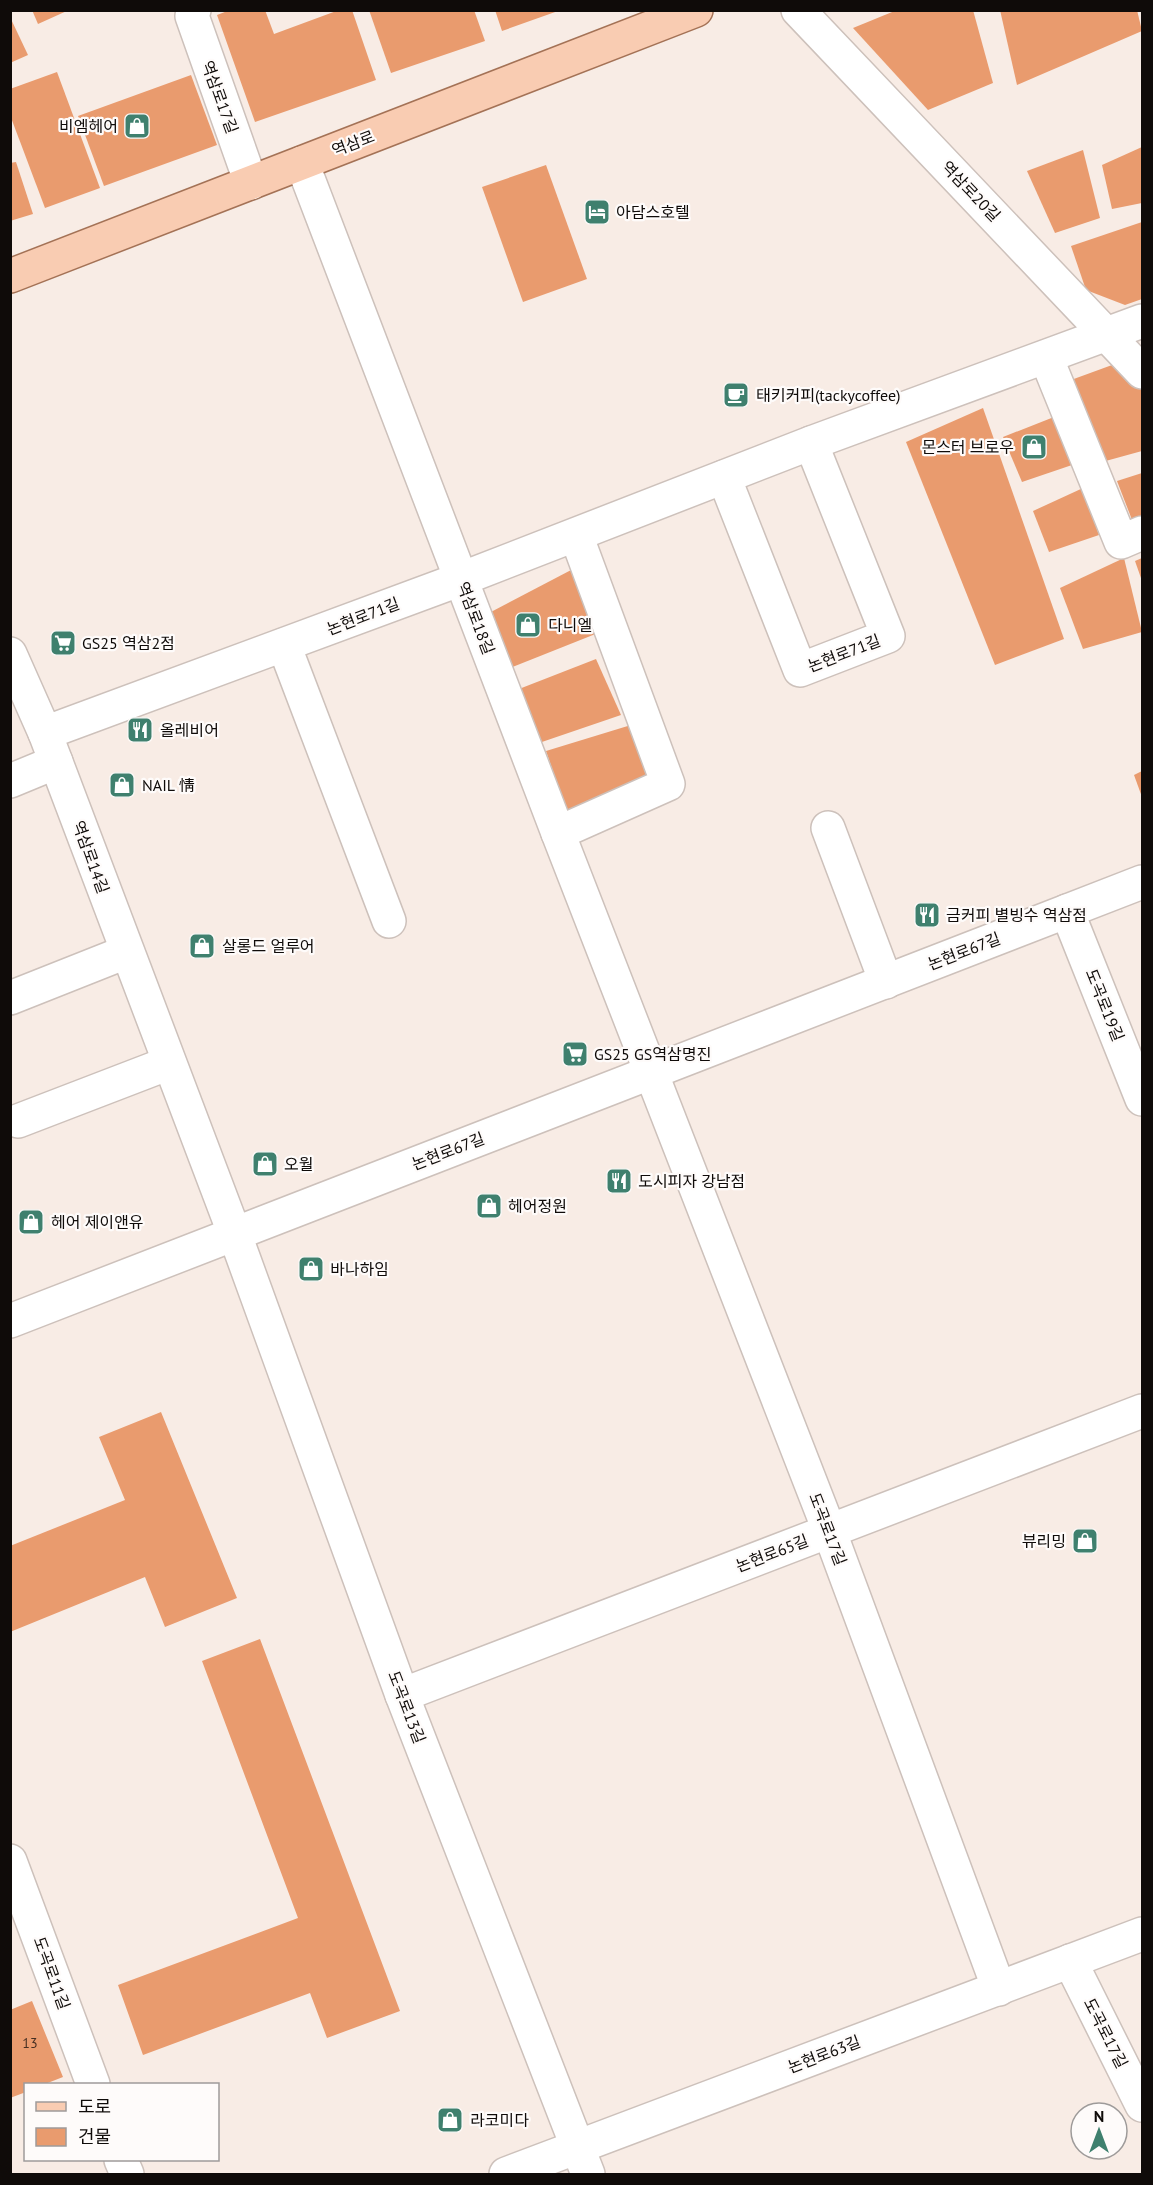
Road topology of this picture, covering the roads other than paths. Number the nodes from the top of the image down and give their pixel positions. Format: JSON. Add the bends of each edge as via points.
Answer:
{"nodes":[{"id":1,"x":696,"y":10,"type":"edge"},
{"id":2,"x":798,"y":10,"type":"edge"},
{"id":3,"x":190,"y":12,"type":"edge"},
{"id":4,"x":302,"y":163,"type":"junction"},
{"id":5,"x":251,"y":183,"type":"junction"},
{"id":6,"x":10,"y":276,"type":"edge"},
{"id":7,"x":1143,"y":321,"type":"edge"},
{"id":8,"x":1109,"y":334,"type":"junction"},
{"id":9,"x":1046,"y":357,"type":"junction"},
{"id":10,"x":1143,"y":372,"type":"edge"},
{"id":11,"x":811,"y":443,"type":"junction"},
{"id":12,"x":724,"y":477,"type":"junction"},
{"id":13,"x":1143,"y":533,"type":"edge"},
{"id":14,"x":576,"y":535,"type":"junction"},
{"id":15,"x":461,"y":579,"type":"junction"},
{"id":16,"x":284,"y":645,"type":"junction"},
{"id":17,"x":10,"y":654,"type":"edge"},
{"id":18,"x":51,"y":748,"type":"junction"},
{"id":19,"x":10,"y":781,"type":"edge"},
{"id":20,"x":828,"y":828,"type":"dead end"},
{"id":21,"x":558,"y":833,"type":"junction"},
{"id":22,"x":1143,"y":882,"type":"edge"},
{"id":23,"x":1068,"y":911,"type":"junction"},
{"id":24,"x":389,"y":921,"type":"dead end"},
{"id":25,"x":126,"y":952,"type":"junction"},
{"id":26,"x":886,"y":982,"type":"junction"},
{"id":27,"x":10,"y":998,"type":"edge"},
{"id":28,"x":170,"y":1063,"type":"junction"},
{"id":29,"x":652,"y":1072,"type":"junction"},
{"id":30,"x":1143,"y":1099,"type":"edge"},
{"id":31,"x":18,"y":1121,"type":"dead end"},
{"id":32,"x":235,"y":1235,"type":"junction"},
{"id":33,"x":10,"y":1321,"type":"edge"},
{"id":34,"x":1143,"y":1411,"type":"edge"},
{"id":35,"x":829,"y":1530,"type":"junction"},
{"id":36,"x":402,"y":1695,"type":"junction"},
{"id":37,"x":10,"y":1861,"type":"edge"},
{"id":38,"x":1143,"y":1934,"type":"edge"},
{"id":39,"x":1070,"y":1961,"type":"junction"},
{"id":40,"x":999,"y":1989,"type":"junction"},
{"id":41,"x":92,"y":2083,"type":"edge"},
{"id":42,"x":1143,"y":2105,"type":"edge"},
{"id":43,"x":121,"y":2161,"type":"edge"},
{"id":44,"x":582,"y":2161,"type":"edge"},
{"id":45,"x":127,"y":2175,"type":"edge"},
{"id":46,"x":506,"y":2175,"type":"edge"}],
"edges":[{"from":1,"to":4,"type":"main road","name":"역삼로"},
{"from":2,"to":8,"type":"street","name":"역삼로20길"},
{"from":3,"to":5,"type":"street","name":"역삼로17길"},
{"from":4,"to":5,"type":"main road","name":"역삼로"},
{"from":4,"to":15,"type":"street","name":"역삼로18길"},
{"from":5,"to":6,"type":"main road","name":"역삼로"},
{"from":7,"to":8,"type":"street","name":"논현로71길"},
{"from":8,"to":9,"type":"street","name":"논현로71길"},
{"from":8,"to":10,"type":"street","name":"역삼로20길"},
{"from":9,"to":11,"type":"street","name":"논현로71길"},
{"from":9,"to":13,"type":"street","via":[[1121,542]]},
{"from":11,"to":12,"type":"street","name":"논현로71길"},
{"from":11,"to":12,"type":"street","name":"논현로71길","via":[[888,636],[800,670]]},
{"from":12,"to":14,"type":"street","name":"논현로71길"},
{"from":14,"to":15,"type":"street","name":"논현로71길"},
{"from":14,"to":21,"type":"street","via":[[668,784]]},
{"from":15,"to":16,"type":"street","name":"논현로71길"},
{"from":15,"to":21,"type":"street","name":"역삼로18길"},
{"from":16,"to":18,"type":"street","name":"논현로71길"},
{"from":16,"to":24,"type":"street"},
{"from":17,"to":18,"type":"street","name":"역삼로14길"},
{"from":18,"to":19,"type":"street"},
{"from":18,"to":25,"type":"street","name":"역삼로14길"},
{"from":20,"to":26,"type":"street"},
{"from":21,"to":29,"type":"street","name":"역삼로18길"},
{"from":22,"to":23,"type":"street","name":"논현로67길"},
{"from":23,"to":26,"type":"street","name":"논현로67길"},
{"from":23,"to":30,"type":"street","name":"도곡로19길"},
{"from":25,"to":27,"type":"street"},
{"from":25,"to":28,"type":"street","name":"역삼로14길"},
{"from":26,"to":29,"type":"street","name":"논현로67길"},
{"from":28,"to":31,"type":"street"},
{"from":28,"to":32,"type":"street","name":"역삼로14길"},
{"from":29,"to":32,"type":"street","name":"논현로67길"},
{"from":29,"to":35,"type":"street","name":"도곡로17길"},
{"from":32,"to":33,"type":"street","name":"논현로67길"},
{"from":32,"to":36,"type":"street","name":"도곡로13길"},
{"from":34,"to":35,"type":"street","name":"논현로65길"},
{"from":35,"to":36,"type":"street","name":"논현로65길"},
{"from":35,"to":40,"type":"street","name":"도곡로17길"},
{"from":36,"to":44,"type":"street","name":"도곡로13길"},
{"from":37,"to":41,"type":"street","name":"도곡로11길"},
{"from":38,"to":39,"type":"street","name":"논현로63길"},
{"from":39,"to":40,"type":"street","name":"논현로63길"},
{"from":39,"to":42,"type":"street","name":"도곡로17길"},
{"from":40,"to":44,"type":"street","name":"논현로63길"},
{"from":43,"to":45,"type":"street"},
{"from":44,"to":46,"type":"street","name":"논현로63길"}]}
